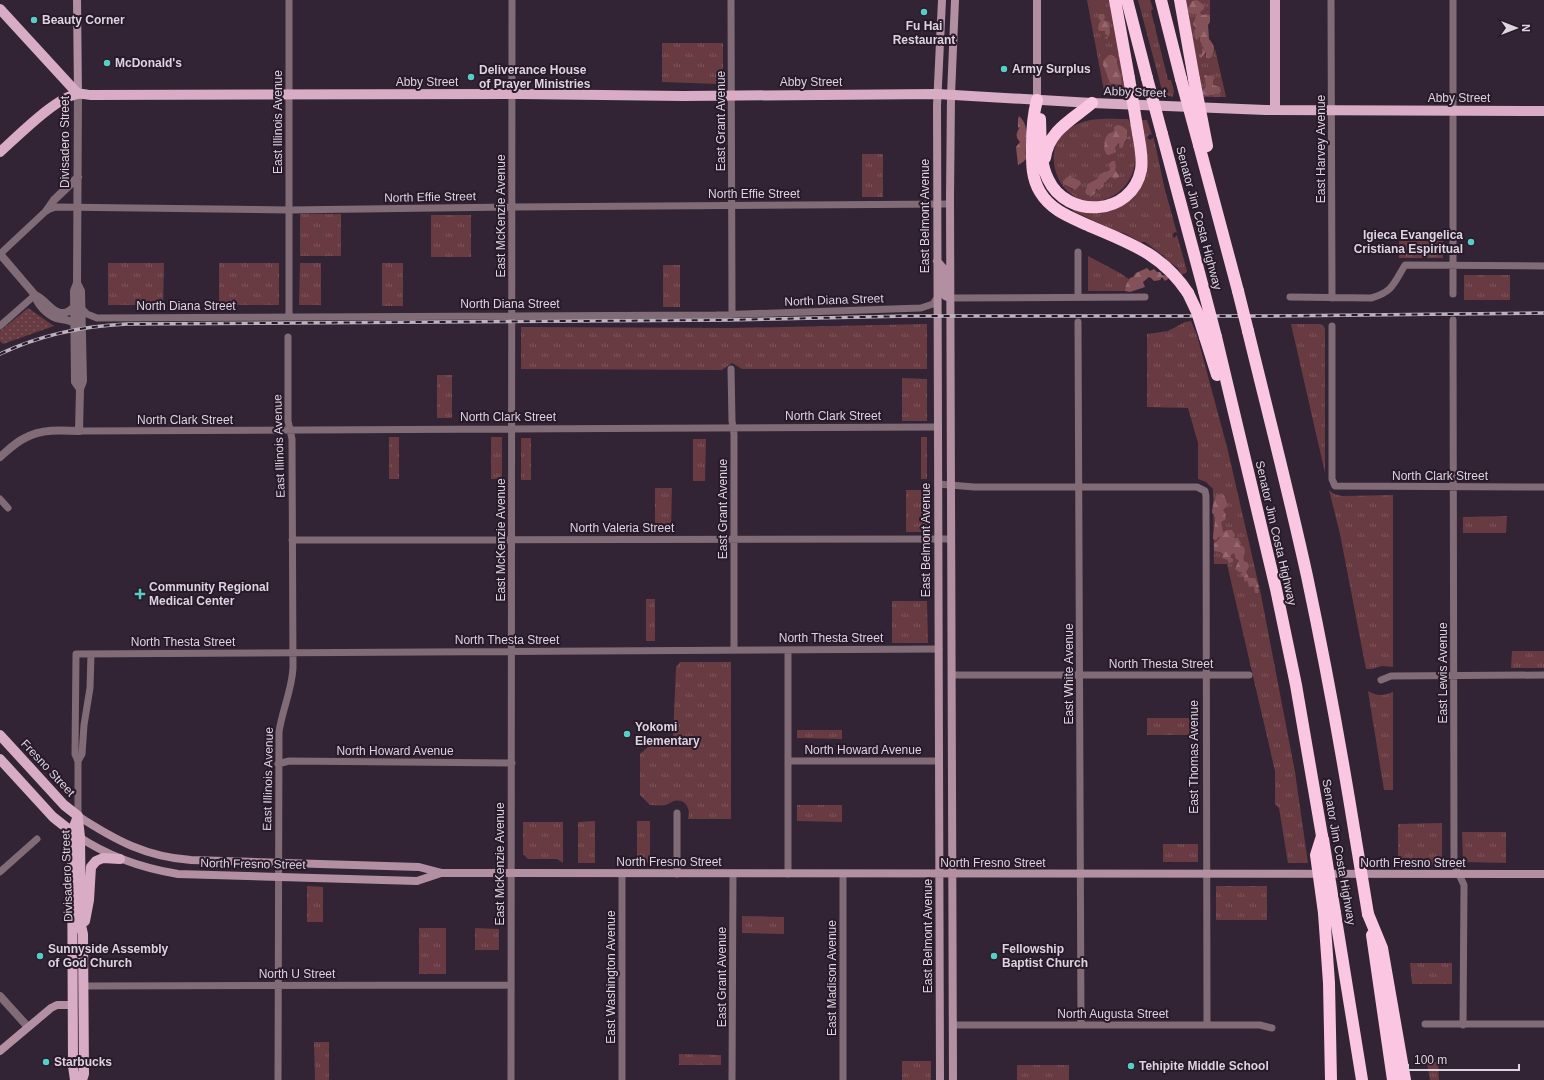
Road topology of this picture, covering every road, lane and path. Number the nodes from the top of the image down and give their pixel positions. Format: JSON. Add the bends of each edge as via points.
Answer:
{"nodes":[{"id":1,"x":77,"y":0,"type":"edge"},
{"id":2,"x":289,"y":0,"type":"edge"},
{"id":3,"x":512,"y":0,"type":"edge"},
{"id":4,"x":731,"y":0,"type":"edge"},
{"id":5,"x":942,"y":0,"type":"edge"},
{"id":6,"x":955,"y":0,"type":"edge"},
{"id":7,"x":1037,"y":0,"type":"edge"},
{"id":8,"x":1180,"y":0,"type":"edge"},
{"id":9,"x":1275,"y":0,"type":"edge"},
{"id":10,"x":1331,"y":0,"type":"edge"},
{"id":11,"x":1453,"y":0,"type":"edge"},
{"id":12,"x":1116,"y":4,"type":"edge"},
{"id":13,"x":1128,"y":4,"type":"edge"},
{"id":14,"x":1162,"y":4,"type":"edge"},
{"id":15,"x":0,"y":8,"type":"edge"},
{"id":16,"x":78,"y":94,"type":"junction"},
{"id":17,"x":937,"y":94,"type":"junction"},
{"id":18,"x":289,"y":95,"type":"junction"},
{"id":19,"x":512,"y":95,"type":"junction"},
{"id":20,"x":951,"y":95,"type":"junction"},
{"id":21,"x":731,"y":96,"type":"junction"},
{"id":22,"x":1037,"y":100,"type":"junction"},
{"id":23,"x":1092,"y":103,"type":"junction"},
{"id":24,"x":1275,"y":110,"type":"junction"},
{"id":25,"x":1332,"y":110,"type":"junction"},
{"id":26,"x":1453,"y":111,"type":"junction"},
{"id":27,"x":1544,"y":111,"type":"edge"},
{"id":28,"x":1203,"y":145,"type":"junction"},
{"id":29,"x":0,"y":152,"type":"edge"},
{"id":30,"x":1046,"y":175,"type":"junction"},
{"id":31,"x":78,"y":177,"type":"junction"},
{"id":32,"x":938,"y":204,"type":"junction"},
{"id":33,"x":950,"y":204,"type":"junction"},
{"id":34,"x":732,"y":205,"type":"junction"},
{"id":35,"x":77,"y":207,"type":"junction"},
{"id":36,"x":512,"y":207,"type":"junction"},
{"id":37,"x":47,"y":210,"type":"junction"},
{"id":38,"x":289,"y":210,"type":"junction"},
{"id":39,"x":1078,"y":252,"type":"dead end"},
{"id":40,"x":0,"y":254,"type":"edge"},
{"id":41,"x":937,"y":261,"type":"junction"},
{"id":42,"x":1453,"y":265,"type":"junction"},
{"id":43,"x":1544,"y":266,"type":"edge"},
{"id":44,"x":1453,"y":294,"type":"dead end"},
{"id":45,"x":35,"y":295,"type":"junction"},
{"id":46,"x":1078,"y":297,"type":"junction"},
{"id":47,"x":1145,"y":297,"type":"dead end"},
{"id":48,"x":1290,"y":297,"type":"dead end"},
{"id":49,"x":937,"y":298,"type":"junction"},
{"id":50,"x":950,"y":298,"type":"junction"},
{"id":51,"x":1332,"y":298,"type":"junction"},
{"id":52,"x":78,"y":308,"type":"junction"},
{"id":53,"x":732,"y":314,"type":"junction"},
{"id":54,"x":289,"y":316,"type":"junction"},
{"id":55,"x":512,"y":316,"type":"junction"},
{"id":56,"x":1453,"y":320,"type":"dead end"},
{"id":57,"x":1078,"y":322,"type":"dead end"},
{"id":58,"x":74,"y":323,"type":"junction"},
{"id":59,"x":0,"y":326,"type":"edge"},
{"id":60,"x":1332,"y":326,"type":"dead end"},
{"id":61,"x":288,"y":337,"type":"dead end"},
{"id":62,"x":1210,"y":337,"type":"junction"},
{"id":63,"x":731,"y":369,"type":"dead end"},
{"id":64,"x":80,"y":389,"type":"junction"},
{"id":65,"x":733,"y":427,"type":"junction"},
{"id":66,"x":938,"y":427,"type":"junction"},
{"id":67,"x":512,"y":428,"type":"junction"},
{"id":68,"x":80,"y":431,"type":"junction"},
{"id":69,"x":290,"y":431,"type":"junction"},
{"id":70,"x":0,"y":457,"type":"edge"},
{"id":71,"x":938,"y":484,"type":"junction"},
{"id":72,"x":951,"y":486,"type":"junction"},
{"id":73,"x":1079,"y":487,"type":"junction"},
{"id":74,"x":1454,"y":487,"type":"junction"},
{"id":75,"x":1544,"y":487,"type":"edge"},
{"id":76,"x":0,"y":499,"type":"edge"},
{"id":77,"x":8,"y":508,"type":"dead end"},
{"id":78,"x":734,"y":538,"type":"junction"},
{"id":79,"x":938,"y":539,"type":"junction"},
{"id":80,"x":951,"y":539,"type":"junction"},
{"id":81,"x":292,"y":540,"type":"junction"},
{"id":82,"x":512,"y":540,"type":"junction"},
{"id":83,"x":938,"y":649,"type":"junction"},
{"id":84,"x":734,"y":650,"type":"junction"},
{"id":85,"x":788,"y":650,"type":"junction"},
{"id":86,"x":512,"y":651,"type":"junction"},
{"id":87,"x":293,"y":652,"type":"junction"},
{"id":88,"x":91,"y":654,"type":"junction"},
{"id":89,"x":953,"y":675,"type":"junction"},
{"id":90,"x":1080,"y":675,"type":"junction"},
{"id":91,"x":1207,"y":675,"type":"junction"},
{"id":92,"x":1249,"y":675,"type":"dead end"},
{"id":93,"x":1454,"y":675,"type":"junction"},
{"id":94,"x":1544,"y":675,"type":"edge"},
{"id":95,"x":1381,"y":680,"type":"dead end"},
{"id":96,"x":0,"y":735,"type":"edge"},
{"id":97,"x":0,"y":758,"type":"edge"},
{"id":98,"x":78,"y":761,"type":"junction"},
{"id":99,"x":788,"y":761,"type":"junction"},
{"id":100,"x":939,"y":761,"type":"junction"},
{"id":101,"x":512,"y":763,"type":"junction"},
{"id":102,"x":278,"y":764,"type":"junction"},
{"id":103,"x":677,"y":813,"type":"dead end"},
{"id":104,"x":78,"y":816,"type":"junction"},
{"id":105,"x":76,"y":834,"type":"junction"},
{"id":106,"x":37,"y":839,"type":"dead end"},
{"id":107,"x":120,"y":859,"type":"junction"},
{"id":108,"x":278,"y":862,"type":"junction"},
{"id":109,"x":0,"y":872,"type":"edge"},
{"id":110,"x":442,"y":873,"type":"junction"},
{"id":111,"x":511,"y":873,"type":"junction"},
{"id":112,"x":622,"y":874,"type":"junction"},
{"id":113,"x":677,"y":874,"type":"junction"},
{"id":114,"x":733,"y":874,"type":"junction"},
{"id":115,"x":788,"y":874,"type":"junction"},
{"id":116,"x":1459,"y":874,"type":"junction"},
{"id":117,"x":1544,"y":874,"type":"edge"},
{"id":118,"x":843,"y":875,"type":"junction"},
{"id":119,"x":940,"y":875,"type":"junction"},
{"id":120,"x":953,"y":875,"type":"junction"},
{"id":121,"x":1208,"y":875,"type":"junction"},
{"id":122,"x":278,"y":876,"type":"junction"},
{"id":123,"x":1080,"y":876,"type":"junction"},
{"id":124,"x":1329,"y":913,"type":"junction"},
{"id":125,"x":1368,"y":914,"type":"junction"},
{"id":126,"x":72,"y":924,"type":"junction"},
{"id":127,"x":83,"y":934,"type":"junction"},
{"id":128,"x":278,"y":985,"type":"junction"},
{"id":129,"x":511,"y":985,"type":"junction"},
{"id":130,"x":84,"y":986,"type":"junction"},
{"id":131,"x":0,"y":996,"type":"edge"},
{"id":132,"x":72,"y":1005,"type":"junction"},
{"id":133,"x":1330,"y":1019,"type":"junction"},
{"id":134,"x":1425,"y":1024,"type":"dead end"},
{"id":135,"x":1544,"y":1024,"type":"edge"},
{"id":136,"x":953,"y":1025,"type":"junction"},
{"id":137,"x":1081,"y":1025,"type":"junction"},
{"id":138,"x":1208,"y":1025,"type":"junction"},
{"id":139,"x":1463,"y":1025,"type":"junction"},
{"id":140,"x":28,"y":1027,"type":"junction"},
{"id":141,"x":1272,"y":1028,"type":"dead end"},
{"id":142,"x":0,"y":1052,"type":"edge"},
{"id":143,"x":83,"y":1061,"type":"junction"},
{"id":144,"x":74,"y":1080,"type":"edge"},
{"id":145,"x":82,"y":1080,"type":"edge"},
{"id":146,"x":278,"y":1080,"type":"edge"},
{"id":147,"x":511,"y":1080,"type":"edge"},
{"id":148,"x":622,"y":1080,"type":"edge"},
{"id":149,"x":732,"y":1080,"type":"edge"},
{"id":150,"x":843,"y":1080,"type":"edge"},
{"id":151,"x":940,"y":1080,"type":"edge"},
{"id":152,"x":953,"y":1080,"type":"edge"},
{"id":153,"x":1325,"y":1080,"type":"edge"},
{"id":154,"x":1331,"y":1080,"type":"edge"},
{"id":155,"x":1362,"y":1080,"type":"edge"},
{"id":156,"x":1393,"y":1080,"type":"edge"},
{"id":157,"x":1405,"y":1080,"type":"edge"}],
"edges":[{"from":1,"to":16,"type":"main road","name":"Divisadero Street"},
{"from":2,"to":18,"type":"street","name":"East Illinois Avenue"},
{"from":3,"to":19,"type":"street","name":"East McKenzie Avenue"},
{"from":4,"to":21,"type":"street","name":"East Grant Avenue"},
{"from":5,"to":17,"type":"main road","name":"East Belmont Avenue"},
{"from":6,"to":20,"type":"main road","name":"East Belmont Avenue"},
{"from":7,"to":22,"type":"main road"},
{"from":8,"to":28,"type":"highway","bridge":true},
{"from":9,"to":24,"type":"main road"},
{"from":10,"to":25,"type":"street","name":"East Harvey Avenue"},
{"from":11,"to":26,"type":"street"},
{"from":12,"to":30,"type":"highway","bridge":true,"via":[[1142,160],[1140,174],[1129,193],[1116,203],[1095,208],[1072,204],[1058,194]]},
{"from":13,"to":62,"type":"highway","name":"Senator Jim Costa Highway","bridge":true,"via":[[1204,291]]},
{"from":14,"to":28,"type":"highway","name":"Senator Jim Costa Highway","bridge":true,"via":[[1181,79]]},
{"from":15,"to":16,"type":"main road"},
{"from":16,"to":18,"type":"main road","name":"Abby Street"},
{"from":16,"to":29,"type":"main road","via":[[52,107]]},
{"from":16,"to":31,"type":"street","name":"Divisadero Street"},
{"from":17,"to":20,"type":"main road","name":"Abby Street"},
{"from":17,"to":21,"type":"main road","name":"Abby Street"},
{"from":17,"to":32,"type":"main road","name":"East Belmont Avenue"},
{"from":18,"to":19,"type":"main road","name":"Abby Street"},
{"from":18,"to":38,"type":"street","name":"East Illinois Avenue"},
{"from":19,"to":21,"type":"main road","name":"Abby Street"},
{"from":19,"to":36,"type":"street","name":"East McKenzie Avenue"},
{"from":20,"to":22,"type":"main road","name":"Abby Street"},
{"from":20,"to":33,"type":"main road","name":"East Belmont Avenue"},
{"from":21,"to":34,"type":"street","name":"East Grant Avenue"},
{"from":22,"to":23,"type":"main road","name":"Abby Street"},
{"from":22,"to":30,"type":"highway","via":[[1042,159]]},
{"from":22,"to":62,"type":"highway","bridge":true,"via":[[1033,116],[1032,163],[1035,180],[1044,198],[1060,212],[1132,244],[1158,260],[1174,274],[1188,293]]},
{"from":23,"to":24,"type":"main road","name":"Abby Street"},
{"from":23,"to":30,"type":"highway","via":[[1064,124],[1050,140],[1044,165]]},
{"from":24,"to":25,"type":"main road","name":"Abby Street"},
{"from":25,"to":26,"type":"main road","name":"Abby Street"},
{"from":25,"to":51,"type":"street","name":"East Harvey Avenue"},
{"from":26,"to":27,"type":"main road","name":"Abby Street"},
{"from":26,"to":42,"type":"street"},
{"from":28,"to":125,"type":"highway","name":"Senator Jim Costa Highway","bridge":true,"via":[[1307,576]]},
{"from":31,"to":35,"type":"street","name":"Divisadero Street"},
{"from":31,"to":37,"type":"street"},
{"from":32,"to":33,"type":"street","name":"North Effie Street"},
{"from":32,"to":34,"type":"street","name":"North Effie Street"},
{"from":32,"to":41,"type":"main road","name":"East Belmont Avenue"},
{"from":33,"to":50,"type":"main road","name":"East Belmont Avenue"},
{"from":34,"to":36,"type":"street","name":"North Effie Street"},
{"from":34,"to":53,"type":"street","name":"East Grant Avenue"},
{"from":35,"to":37,"type":"street","name":"North Effie Street","via":[[56,207]]},
{"from":35,"to":38,"type":"street","name":"North Effie Street"},
{"from":35,"to":52,"type":"street","name":"Divisadero Street","via":[[77,283],[74,291]]},
{"from":36,"to":38,"type":"street","name":"North Effie Street"},
{"from":36,"to":55,"type":"street","name":"East McKenzie Avenue"},
{"from":37,"to":40,"type":"street"},
{"from":38,"to":54,"type":"street","name":"East Illinois Avenue"},
{"from":39,"to":46,"type":"street"},
{"from":40,"to":45,"type":"street"},
{"from":41,"to":49,"type":"main road","name":"East Belmont Avenue"},
{"from":41,"to":50,"type":"main road","via":[[944,269],[945,296]]},
{"from":42,"to":43,"type":"street"},
{"from":42,"to":44,"type":"street"},
{"from":42,"to":51,"type":"street","via":[[1405,265],[1390,289],[1382,295],[1371,298]]},
{"from":45,"to":52,"type":"street","via":[[59,312]]},
{"from":45,"to":58,"type":"street","via":[[36,301],[48,313]]},
{"from":45,"to":59,"type":"street"},
{"from":46,"to":47,"type":"street"},
{"from":46,"to":50,"type":"street"},
{"from":48,"to":51,"type":"street"},
{"from":49,"to":53,"type":"street","name":"North Diana Street","via":[[933,304],[921,308]]},
{"from":49,"to":66,"type":"main road","name":"East Belmont Avenue"},
{"from":50,"to":72,"type":"main road","name":"East Belmont Avenue"},
{"from":52,"to":54,"type":"street","name":"North Diana Street","via":[[97,318]]},
{"from":52,"to":58,"type":"street","name":"Divisadero Street"},
{"from":52,"to":64,"type":"street","name":"Divisadero Street","via":[[83,381]]},
{"from":53,"to":55,"type":"street","name":"North Diana Street"},
{"from":54,"to":55,"type":"street","name":"North Diana Street"},
{"from":55,"to":67,"type":"street","name":"East McKenzie Avenue"},
{"from":56,"to":74,"type":"street","name":"East Lewis Avenue"},
{"from":57,"to":73,"type":"street","name":"East White Avenue"},
{"from":58,"to":64,"type":"street","name":"Divisadero Street","via":[[75,382]]},
{"from":60,"to":74,"type":"street","name":"North Clark Street","via":[[1332,478],[1335,486]]},
{"from":61,"to":69,"type":"street","name":"East Illinois Avenue"},
{"from":62,"to":124,"type":"highway","name":"Senator Jim Costa Highway","bridge":true,"via":[[1242,450],[1276,589],[1296,685],[1322,836],[1316,855]]},
{"from":63,"to":65,"type":"street","name":"East Grant Avenue"},
{"from":64,"to":68,"type":"street","name":"Divisadero Street"},
{"from":65,"to":66,"type":"street","name":"North Clark Street"},
{"from":65,"to":67,"type":"street","name":"North Clark Street"},
{"from":65,"to":78,"type":"street","name":"East Grant Avenue"},
{"from":66,"to":71,"type":"main road","name":"East Belmont Avenue"},
{"from":67,"to":69,"type":"street","name":"North Clark Street"},
{"from":67,"to":82,"type":"street","name":"East McKenzie Avenue"},
{"from":68,"to":69,"type":"street","name":"North Clark Street"},
{"from":68,"to":70,"type":"street","via":[[52,431],[31,435]]},
{"from":69,"to":81,"type":"street","name":"East Illinois Avenue"},
{"from":71,"to":72,"type":"street"},
{"from":71,"to":79,"type":"main road","name":"East Belmont Avenue"},
{"from":72,"to":73,"type":"street"},
{"from":72,"to":80,"type":"main road","name":"East Belmont Avenue"},
{"from":73,"to":90,"type":"street","name":"East White Avenue"},
{"from":73,"to":91,"type":"street","name":"East Thomas Avenue","via":[[1204,489]]},
{"from":74,"to":75,"type":"street","name":"North Clark Street"},
{"from":74,"to":93,"type":"street","name":"East Lewis Avenue"},
{"from":76,"to":77,"type":"street"},
{"from":78,"to":79,"type":"street","name":"North Valeria Street"},
{"from":78,"to":82,"type":"street","name":"North Valeria Street"},
{"from":78,"to":84,"type":"street","name":"East Grant Avenue"},
{"from":79,"to":80,"type":"street","name":"North Valeria Street"},
{"from":79,"to":83,"type":"main road","name":"East Belmont Avenue"},
{"from":80,"to":89,"type":"main road","name":"East Belmont Avenue"},
{"from":81,"to":82,"type":"street","name":"North Valeria Street"},
{"from":81,"to":87,"type":"street","name":"East Illinois Avenue"},
{"from":82,"to":86,"type":"street","name":"East McKenzie Avenue"},
{"from":83,"to":85,"type":"street","name":"North Thesta Street"},
{"from":83,"to":100,"type":"main road","name":"East Belmont Avenue"},
{"from":84,"to":85,"type":"street","name":"North Thesta Street"},
{"from":84,"to":86,"type":"street","name":"North Thesta Street"},
{"from":85,"to":99,"type":"street"},
{"from":86,"to":87,"type":"street","name":"North Thesta Street"},
{"from":86,"to":101,"type":"street","name":"East McKenzie Avenue"},
{"from":87,"to":88,"type":"street","name":"North Thesta Street"},
{"from":87,"to":102,"type":"street","name":"East Illinois Avenue","via":[[293,676],[280,719]]},
{"from":88,"to":98,"type":"street","via":[[90,688],[82,754]]},
{"from":88,"to":98,"type":"street","name":"North Thesta Street","via":[[76,654],[75,754]]},
{"from":89,"to":90,"type":"street","name":"North Thesta Street"},
{"from":89,"to":120,"type":"main road","name":"East Belmont Avenue"},
{"from":90,"to":91,"type":"street","name":"North Thesta Street"},
{"from":90,"to":123,"type":"street","name":"East White Avenue"},
{"from":91,"to":92,"type":"street","name":"North Thesta Street"},
{"from":91,"to":121,"type":"street","name":"East Thomas Avenue"},
{"from":93,"to":94,"type":"street"},
{"from":93,"to":95,"type":"street","via":[[1391,676]]},
{"from":93,"to":116,"type":"street","name":"East Lewis Avenue","via":[[1454,864]]},
{"from":96,"to":104,"type":"main road","name":"Fresno Street","via":[[64,805]]},
{"from":97,"to":105,"type":"main road","via":[[53,817]]},
{"from":98,"to":104,"type":"street"},
{"from":99,"to":100,"type":"street","name":"North Howard Avenue"},
{"from":99,"to":115,"type":"street"},
{"from":100,"to":119,"type":"main road","name":"East Belmont Avenue"},
{"from":101,"to":102,"type":"street","name":"North Howard Avenue","via":[[289,761]]},
{"from":101,"to":111,"type":"street","name":"East McKenzie Avenue"},
{"from":102,"to":108,"type":"street","name":"East Illinois Avenue"},
{"from":103,"to":113,"type":"street"},
{"from":104,"to":105,"type":"main road","name":"Divisadero Street"},
{"from":104,"to":108,"type":"main road","name":"North Fresno Street","via":[[112,838],[163,857]]},
{"from":105,"to":107,"type":"main road","name":"North Fresno Street"},
{"from":105,"to":126,"type":"main road","name":"Divisadero Street"},
{"from":105,"to":127,"type":"main road","name":"Divisadero Street"},
{"from":106,"to":109,"type":"street"},
{"from":107,"to":122,"type":"main road","name":"North Fresno Street","via":[[178,874]]},
{"from":107,"to":127,"type":"main road","via":[[100,859],[91,867]]},
{"from":108,"to":110,"type":"main road","name":"North Fresno Street","via":[[419,867]]},
{"from":108,"to":122,"type":"street","name":"East Illinois Avenue"},
{"from":110,"to":111,"type":"main road","name":"North Fresno Street"},
{"from":110,"to":122,"type":"main road","name":"North Fresno Street","via":[[418,881]]},
{"from":111,"to":112,"type":"main road","name":"North Fresno Street"},
{"from":111,"to":129,"type":"street","name":"East McKenzie Avenue"},
{"from":112,"to":113,"type":"main road","name":"North Fresno Street"},
{"from":112,"to":148,"type":"street","name":"East Washington Avenue"},
{"from":113,"to":114,"type":"main road","name":"North Fresno Street"},
{"from":114,"to":115,"type":"main road","name":"North Fresno Street"},
{"from":114,"to":149,"type":"street","name":"East Grant Avenue"},
{"from":115,"to":118,"type":"main road","name":"North Fresno Street"},
{"from":116,"to":117,"type":"main road","name":"North Fresno Street"},
{"from":116,"to":121,"type":"main road","name":"North Fresno Street"},
{"from":116,"to":139,"type":"street","name":"East Lewis Avenue","via":[[1464,885]]},
{"from":118,"to":119,"type":"main road","name":"North Fresno Street"},
{"from":118,"to":150,"type":"street","name":"East Madison Avenue"},
{"from":119,"to":120,"type":"main road","name":"North Fresno Street"},
{"from":119,"to":151,"type":"main road","name":"East Belmont Avenue"},
{"from":120,"to":123,"type":"main road","name":"North Fresno Street"},
{"from":120,"to":136,"type":"main road","name":"East Belmont Avenue"},
{"from":121,"to":123,"type":"main road","name":"North Fresno Street"},
{"from":121,"to":138,"type":"street","name":"East Thomas Avenue"},
{"from":122,"to":128,"type":"street","name":"East Illinois Avenue"},
{"from":123,"to":137,"type":"street","name":"East White Avenue"},
{"from":124,"to":133,"type":"highway"},
{"from":124,"to":155,"type":"highway","name":"Senator Jim Costa Highway"},
{"from":125,"to":156,"type":"highway","name":"Senator Jim Costa Highway"},
{"from":125,"to":157,"type":"highway","via":[[1382,948]]},
{"from":126,"to":130,"type":"main road","via":[[77,945],[78,978]]},
{"from":126,"to":132,"type":"main road","name":"Divisadero Street"},
{"from":127,"to":130,"type":"main road","name":"Divisadero Street"},
{"from":128,"to":129,"type":"street","name":"North U Street"},
{"from":128,"to":130,"type":"street","name":"North U Street"},
{"from":128,"to":146,"type":"street","name":"East Illinois Avenue"},
{"from":129,"to":147,"type":"street","name":"East McKenzie Avenue"},
{"from":130,"to":143,"type":"main road","name":"Divisadero Street"},
{"from":131,"to":140,"type":"street"},
{"from":132,"to":140,"type":"main road","via":[[57,1005],[51,1008]]},
{"from":132,"to":143,"type":"main road","via":[[78,1011],[78,1038]]},
{"from":132,"to":144,"type":"main road","name":"Divisadero Street"},
{"from":133,"to":153,"type":"highway"},
{"from":133,"to":154,"type":"highway"},
{"from":134,"to":139,"type":"street"},
{"from":135,"to":139,"type":"street"},
{"from":136,"to":137,"type":"street","name":"North Augusta Street"},
{"from":136,"to":152,"type":"main road","name":"East Belmont Avenue"},
{"from":137,"to":138,"type":"street","name":"North Augusta Street"},
{"from":138,"to":141,"type":"street","name":"North Augusta Street","via":[[1260,1025]]},
{"from":140,"to":142,"type":"main road"},
{"from":143,"to":145,"type":"main road","name":"Divisadero Street"}]}
